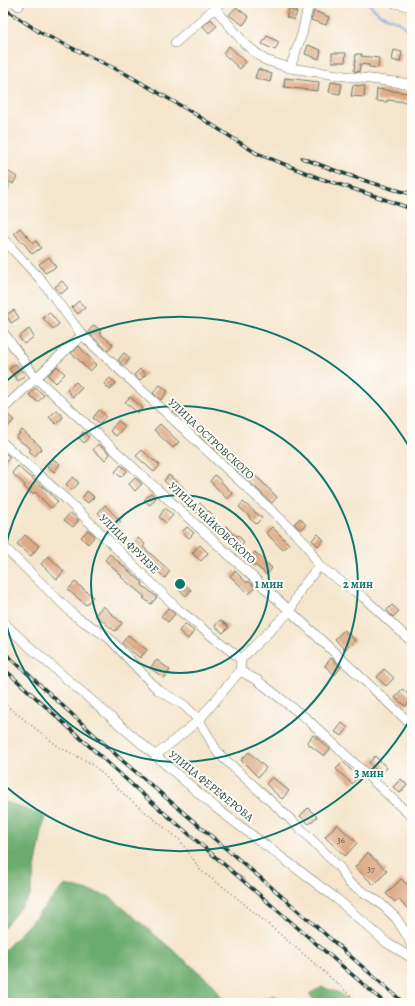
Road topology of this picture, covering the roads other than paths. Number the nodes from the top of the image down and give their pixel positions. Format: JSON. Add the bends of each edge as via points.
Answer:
{"nodes":[{"id":1,"x":310,"y":3,"type":"edge"},
{"id":2,"x":395,"y":3,"type":"edge"},
{"id":3,"x":217,"y":6,"type":"edge"},
{"id":4,"x":412,"y":7,"type":"edge"},
{"id":5,"x":175,"y":43,"type":"dead end"},
{"id":6,"x":290,"y":68,"type":"junction"},
{"id":7,"x":412,"y":84,"type":"edge"},
{"id":8,"x":4,"y":242,"type":"edge"},
{"id":9,"x":3,"y":332,"type":"edge"},
{"id":10,"x":82,"y":335,"type":"junction"},
{"id":11,"x":36,"y":378,"type":"junction"},
{"id":12,"x":3,"y":409,"type":"edge"},
{"id":13,"x":3,"y":443,"type":"edge"},
{"id":14,"x":3,"y":546,"type":"edge"},
{"id":15,"x":319,"y":566,"type":"junction"},
{"id":16,"x":290,"y":611,"type":"junction"},
{"id":17,"x":3,"y":622,"type":"edge"},
{"id":18,"x":412,"y":642,"type":"edge"},
{"id":19,"x":241,"y":659,"type":"junction"},
{"id":20,"x":240,"y":671,"type":"junction"},
{"id":21,"x":199,"y":720,"type":"junction"},
{"id":22,"x":412,"y":725,"type":"edge"},
{"id":23,"x":155,"y":756,"type":"junction"},
{"id":24,"x":412,"y":817,"type":"edge"},
{"id":25,"x":412,"y":947,"type":"edge"},
{"id":26,"x":412,"y":958,"type":"edge"}],
"edges":[{"from":1,"to":6,"type":"street"},
{"from":2,"to":4,"type":"street"},
{"from":3,"to":5,"type":"street"},
{"from":3,"to":6,"type":"street","via":[[245,44],[265,60]]},
{"from":6,"to":7,"type":"street"},
{"from":8,"to":10,"type":"street","name":"УЛИЦА ОСТРОВСКОГО","via":[[42,281]]},
{"from":9,"to":11,"type":"street","name":"УЛИЦА ЧАЙКОВСКОГО"},
{"from":10,"to":11,"type":"street"},
{"from":10,"to":15,"type":"street","name":"УЛИЦА ОСТРОВСКОГО","via":[[284,522],[307,545]]},
{"from":11,"to":12,"type":"street"},
{"from":11,"to":16,"type":"street","name":"УЛИЦА ЧАЙКОВСКОГО"},
{"from":13,"to":19,"type":"street","name":"УЛИЦА ФРУНЗЕ","via":[[66,499],[179,610]]},
{"from":14,"to":21,"type":"street","via":[[75,616],[110,638],[158,690],[184,705]]},
{"from":15,"to":16,"type":"street","via":[[300,590]]},
{"from":15,"to":18,"type":"street","name":"УЛИЦА ОСТРОВСКОГО","via":[[363,598]]},
{"from":16,"to":19,"type":"street"},
{"from":16,"to":22,"type":"street","name":"УЛИЦА ЧАЙКОВСКОГО"},
{"from":17,"to":23,"type":"street","name":"УЛИЦА ФЕРЕФЕРОВА"},
{"from":19,"to":20,"type":"street"},
{"from":20,"to":21,"type":"street"},
{"from":20,"to":24,"type":"street","via":[[256,680],[307,719]]},
{"from":21,"to":23,"type":"street"},
{"from":21,"to":25,"type":"street","via":[[218,753],[302,829],[340,868],[349,883],[379,902],[396,918]]},
{"from":23,"to":26,"type":"street","name":"УЛИЦА ФЕРЕФЕРОВА","via":[[216,808],[337,899],[387,943]]}]}
